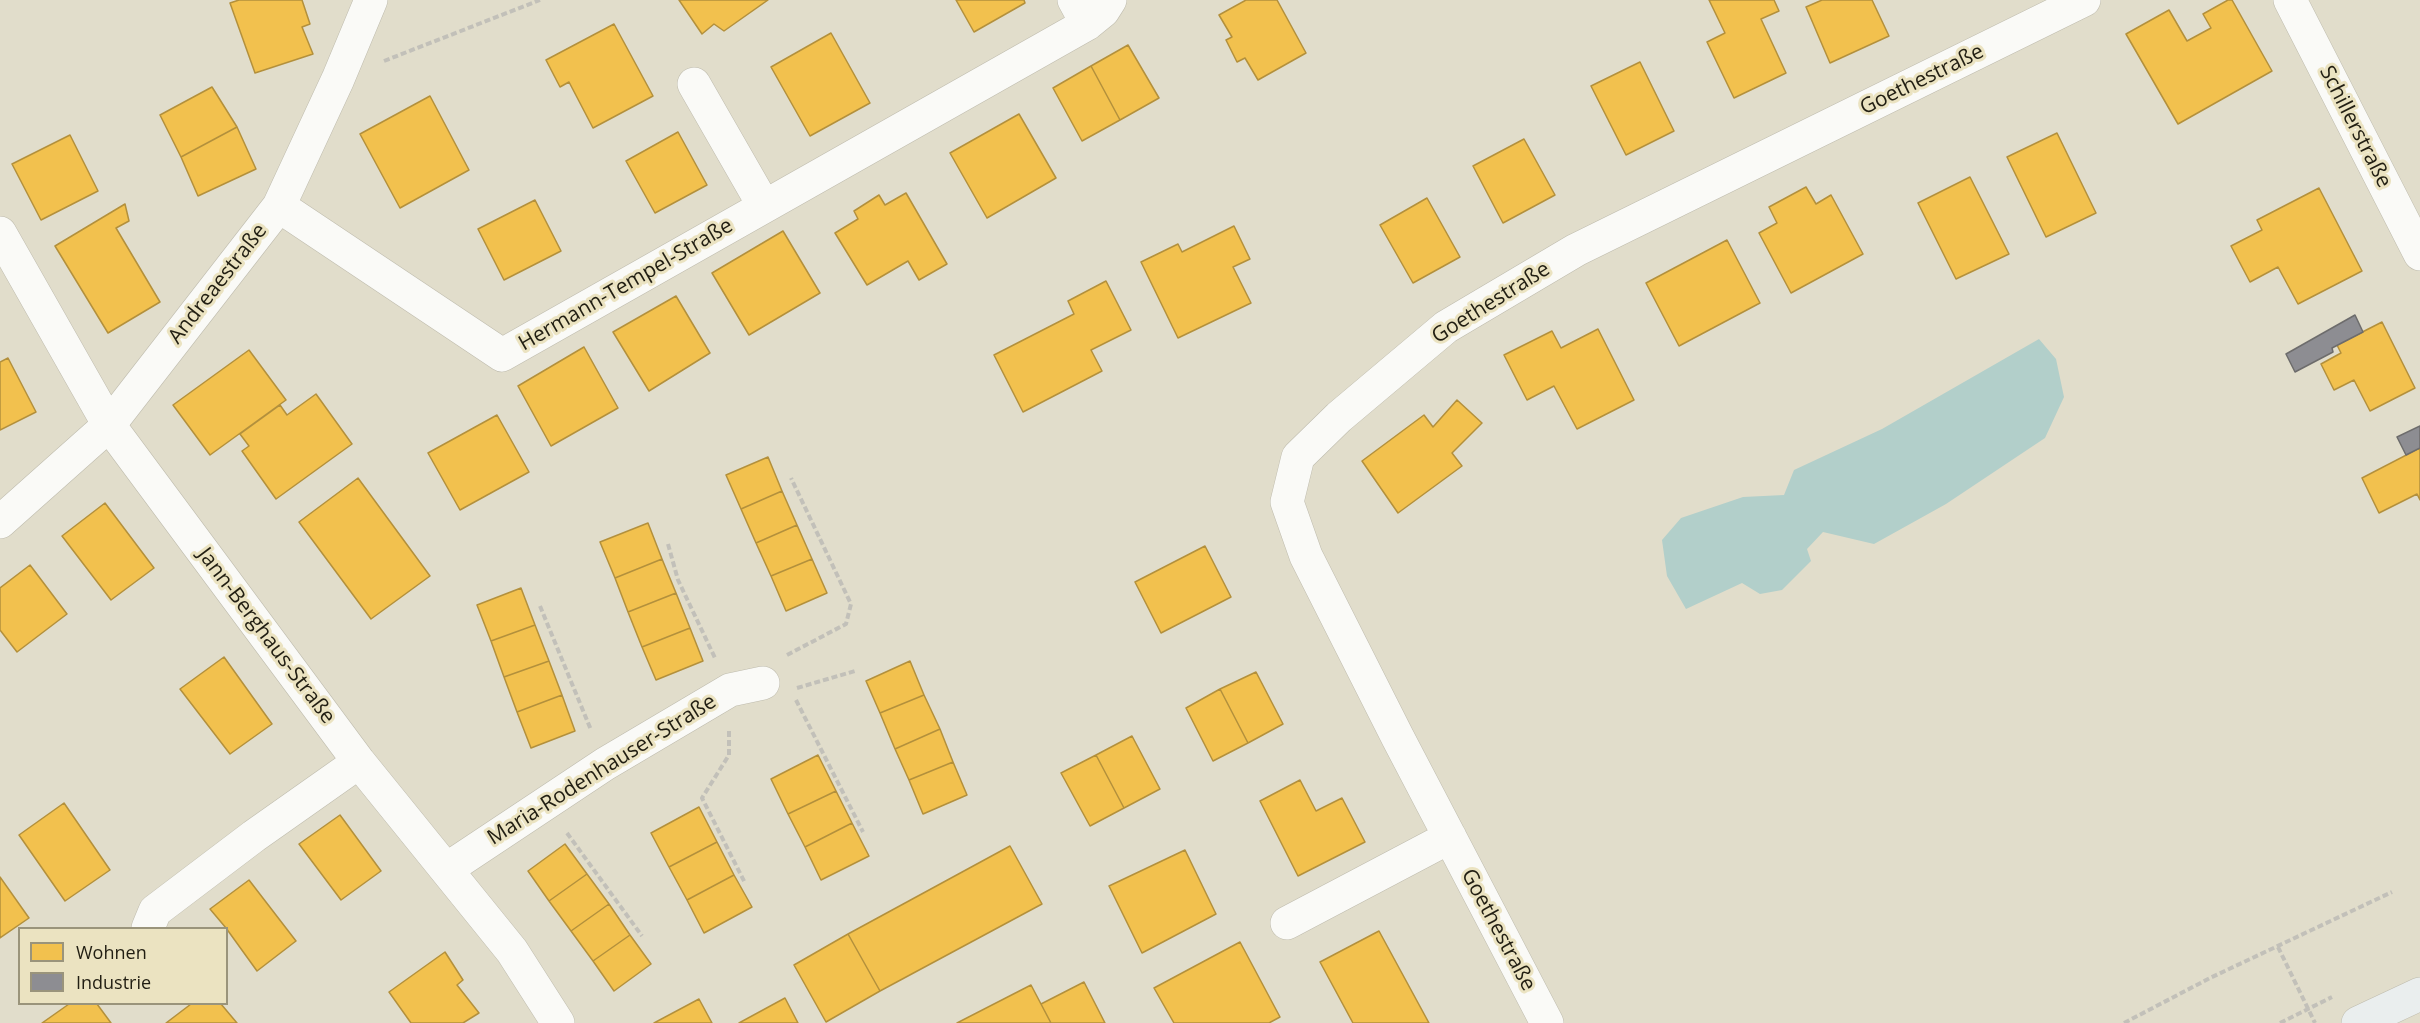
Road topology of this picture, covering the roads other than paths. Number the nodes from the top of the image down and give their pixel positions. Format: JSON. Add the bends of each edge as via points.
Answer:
{"nodes":[{"id":1,"x":371,"y":0,"type":"edge"},
{"id":2,"x":1110,"y":0,"type":"edge"},
{"id":3,"x":2084,"y":0,"type":"edge"},
{"id":4,"x":2290,"y":0,"type":"edge"},
{"id":5,"x":1080,"y":12,"type":"edge"},
{"id":6,"x":694,"y":84,"type":"dead end"},
{"id":7,"x":279,"y":206,"type":"junction"},
{"id":8,"x":764,"y":206,"type":"junction"},
{"id":9,"x":0,"y":232,"type":"edge"},
{"id":10,"x":2420,"y":254,"type":"edge"},
{"id":11,"x":109,"y":425,"type":"junction"},
{"id":12,"x":0,"y":522,"type":"edge"},
{"id":13,"x":763,"y":683,"type":"road end"},
{"id":14,"x":359,"y":762,"type":"junction"},
{"id":15,"x":1449,"y":837,"type":"junction"},
{"id":16,"x":447,"y":869,"type":"junction"},
{"id":17,"x":1287,"y":923,"type":"dead end"},
{"id":18,"x":148,"y":927,"type":"edge"},
{"id":19,"x":2420,"y":994,"type":"edge"},
{"id":20,"x":558,"y":1023,"type":"edge"},
{"id":21,"x":1547,"y":1023,"type":"edge"},
{"id":22,"x":2358,"y":1023,"type":"edge"}],
"edges":[{"from":1,"to":7,"type":"street","name":"Andreaestraße"},
{"from":2,"to":5,"type":"street","name":"Hermann-Tempel-Straße","via":[[1103,11]]},
{"from":3,"to":15,"type":"street","name":"Goethestraße","via":[[1576,250],[1446,327],[1298,457],[1287,502],[1306,556]]},
{"from":4,"to":10,"type":"street","name":"Schillerstraße"},
{"from":5,"to":8,"type":"street","name":"Hermann-Tempel-Straße"},
{"from":6,"to":8,"type":"street"},
{"from":7,"to":8,"type":"street","name":"Hermann-Tempel-Straße","via":[[502,355]]},
{"from":7,"to":11,"type":"street","name":"Andreaestraße"},
{"from":9,"to":11,"type":"street","name":"Jann-Berghaus-Straße"},
{"from":11,"to":12,"type":"street","name":"Andreaestraße"},
{"from":11,"to":14,"type":"street","name":"Jann-Berghaus-Straße"},
{"from":13,"to":16,"type":"street","name":"Maria-Rodenhauser-Straße","via":[[730,690],[605,764]]},
{"from":14,"to":16,"type":"street","name":"Jann-Berghaus-Straße"},
{"from":14,"to":18,"type":"street","via":[[156,911]]},
{"from":15,"to":17,"type":"street"},
{"from":15,"to":21,"type":"street","name":"Goethestraße"},
{"from":16,"to":20,"type":"street","name":"Jann-Berghaus-Straße","via":[[512,951]]},
{"from":19,"to":22,"type":"street"}]}
